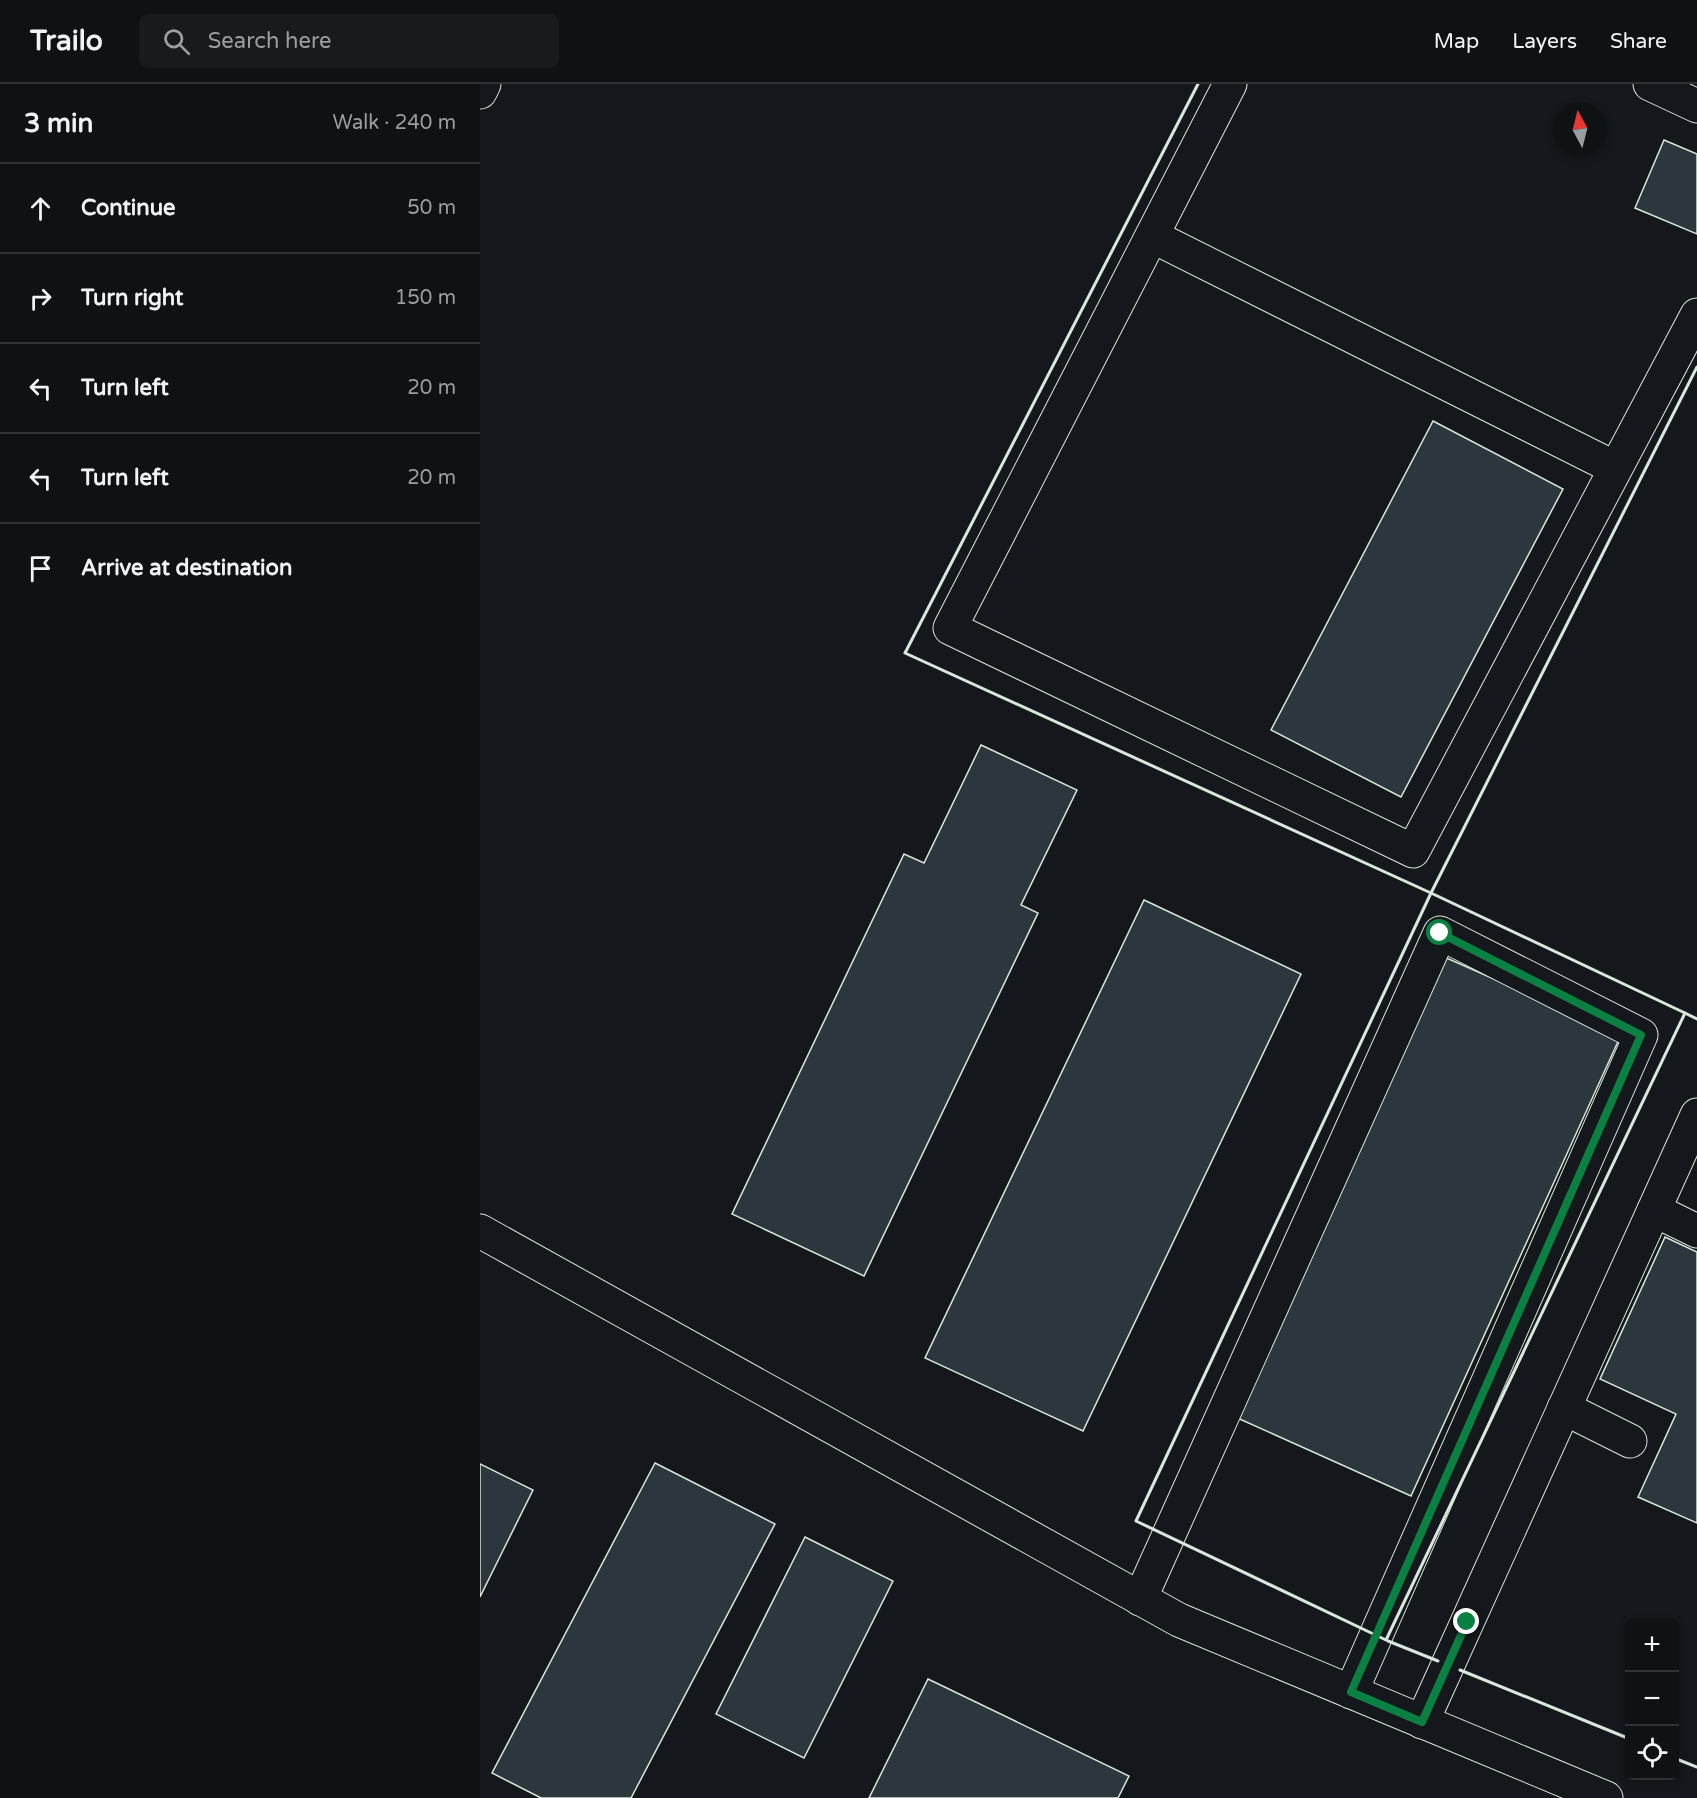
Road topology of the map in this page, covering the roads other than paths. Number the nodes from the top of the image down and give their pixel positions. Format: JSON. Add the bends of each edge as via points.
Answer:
{"nodes":[{"id":1,"x":484,"y":84,"type":"edge"},
{"id":2,"x":1230,"y":84,"type":"edge"},
{"id":3,"x":1650,"y":84,"type":"edge"},
{"id":4,"x":480,"y":92,"type":"edge"},
{"id":5,"x":1697,"y":106,"type":"edge"},
{"id":6,"x":1152,"y":236,"type":"junction"},
{"id":7,"x":1697,"y":315,"type":"edge"},
{"id":8,"x":1615,"y":468,"type":"junction"},
{"id":9,"x":1697,"y":1115,"type":"edge"},
{"id":10,"x":1654,"y":1210,"type":"junction"},
{"id":11,"x":1697,"y":1230,"type":"edge"},
{"id":12,"x":480,"y":1231,"type":"edge"},
{"id":13,"x":1564,"y":1408,"type":"junction"},
{"id":14,"x":1630,"y":1441,"type":"dead end"},
{"id":15,"x":1140,"y":1599,"type":"junction"},
{"id":16,"x":1351,"y":1692,"type":"junction"},
{"id":17,"x":1422,"y":1722,"type":"junction"},
{"id":18,"x":1606,"y":1798,"type":"edge"}],
"edges":[{"from":1,"to":4,"type":"street"},
{"from":2,"to":6,"type":"street"},
{"from":3,"to":5,"type":"street"},
{"from":6,"to":8,"type":"street"},
{"from":6,"to":8,"type":"street","via":[[950,628],[1413,851]]},
{"from":7,"to":8,"type":"street"},
{"from":9,"to":10,"type":"street"},
{"from":10,"to":11,"type":"street"},
{"from":10,"to":13,"type":"street"},
{"from":12,"to":15,"type":"street"},
{"from":13,"to":14,"type":"street"},
{"from":13,"to":17,"type":"street"},
{"from":15,"to":16,"type":"street","via":[[1179,1620]]},
{"from":15,"to":16,"type":"street","via":[[1440,933],[1641,1035]]},
{"from":16,"to":17,"type":"street"},
{"from":17,"to":18,"type":"street"}]}
